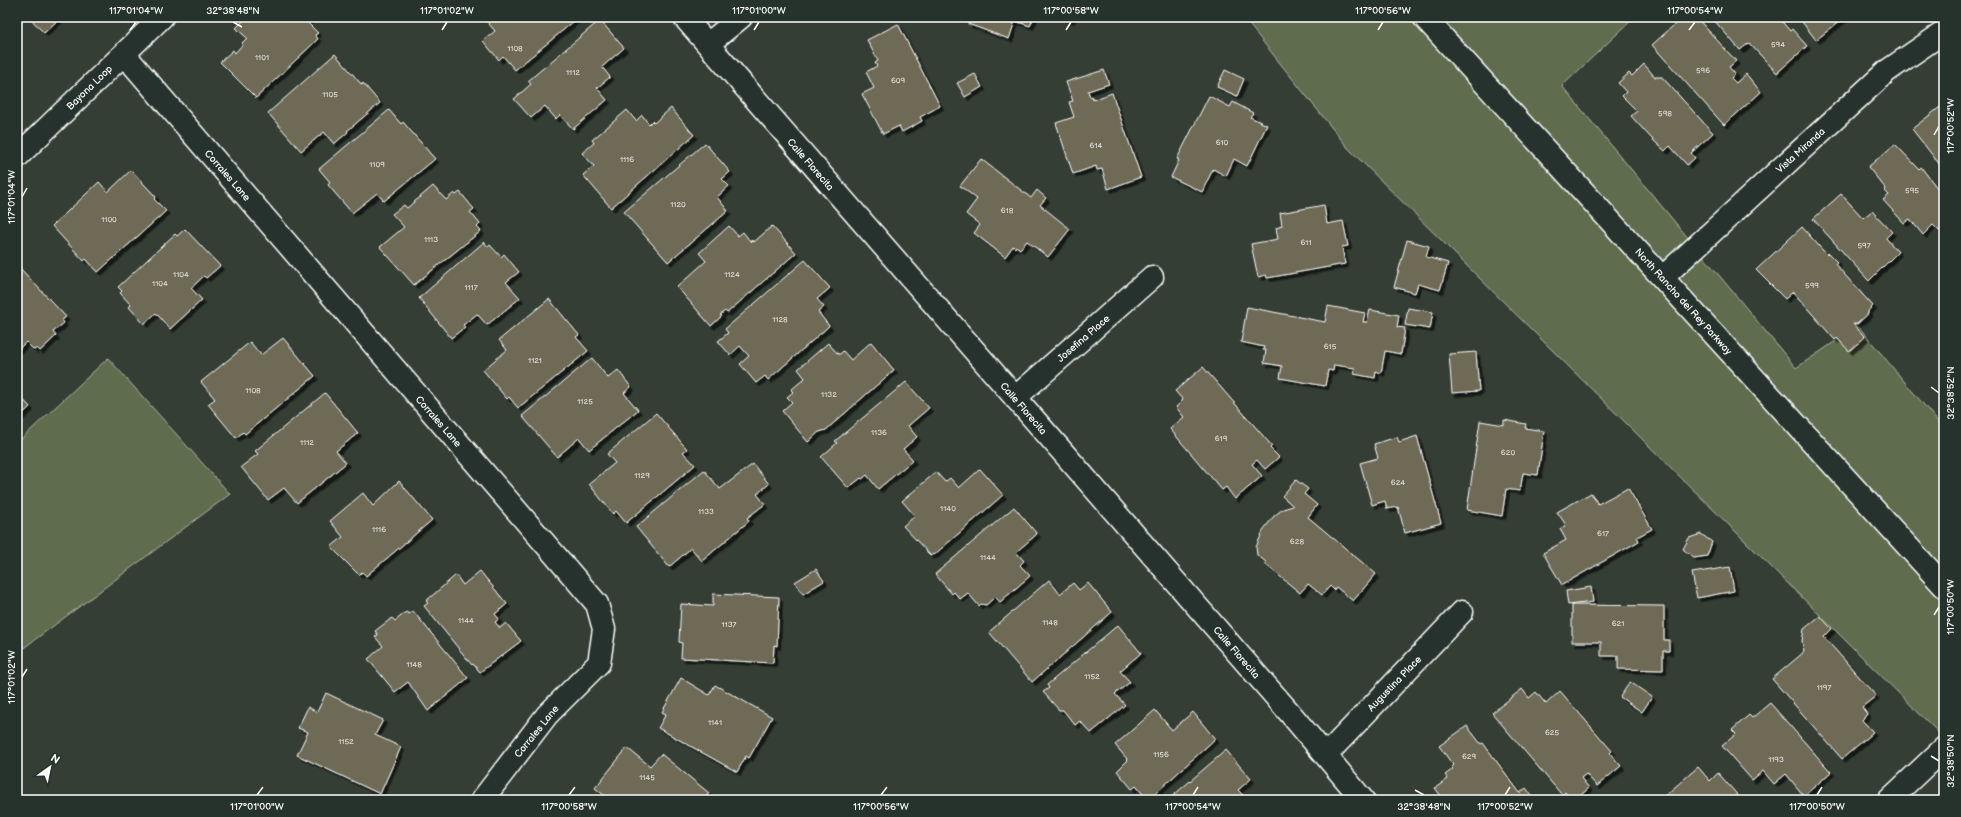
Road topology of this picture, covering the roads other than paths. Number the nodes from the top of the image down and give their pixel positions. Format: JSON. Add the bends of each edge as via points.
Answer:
{"nodes":[{"id":1,"x":162,"y":17,"type":"edge"},
{"id":2,"x":684,"y":17,"type":"edge"},
{"id":3,"x":741,"y":17,"type":"edge"},
{"id":4,"x":1424,"y":17,"type":"edge"},
{"id":5,"x":1944,"y":32,"type":"edge"},
{"id":6,"x":708,"y":44,"type":"junction"},
{"id":7,"x":124,"y":54,"type":"junction"},
{"id":8,"x":17,"y":157,"type":"edge"},
{"id":9,"x":1152,"y":277,"type":"dead end"},
{"id":10,"x":1663,"y":277,"type":"junction"},
{"id":11,"x":1015,"y":398,"type":"junction"},
{"id":12,"x":1944,"y":586,"type":"edge"},
{"id":13,"x":1462,"y":612,"type":"dead end"},
{"id":14,"x":1944,"y":748,"type":"edge"},
{"id":15,"x":1326,"y":755,"type":"junction"},
{"id":16,"x":482,"y":800,"type":"edge"},
{"id":17,"x":1364,"y":800,"type":"edge"},
{"id":18,"x":1889,"y":800,"type":"edge"}],
"edges":[{"from":1,"to":7,"type":"street","name":"Bayona Loop"},
{"from":2,"to":6,"type":"street","name":"Calle Florecita"},
{"from":3,"to":6,"type":"street"},
{"from":4,"to":10,"type":"street","name":"North Rancho del Rey Parkway"},
{"from":5,"to":10,"type":"street","name":"Vista Miranda","via":[[1887,70]]},
{"from":6,"to":11,"type":"street","name":"Calle Florecita"},
{"from":7,"to":8,"type":"street","name":"Bayona Loop"},
{"from":7,"to":16,"type":"street","name":"Corrales Lane","via":[[597,604],[604,629],[599,663],[547,714]]},
{"from":9,"to":11,"type":"street","name":"Josefina Place"},
{"from":10,"to":12,"type":"street","name":"North Rancho del Rey Parkway"},
{"from":11,"to":15,"type":"street","name":"Calle Florecita"},
{"from":13,"to":15,"type":"street","name":"Augustina Place"},
{"from":14,"to":18,"type":"street"},
{"from":15,"to":17,"type":"street","name":"Calle Florecita"}]}
